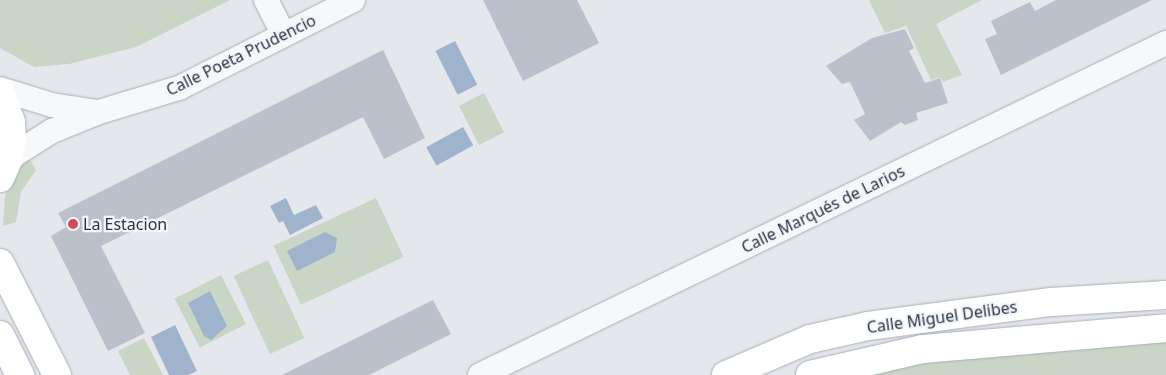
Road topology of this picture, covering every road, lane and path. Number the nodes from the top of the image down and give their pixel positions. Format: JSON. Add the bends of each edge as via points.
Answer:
{"nodes":[{"id":1,"x":266,"y":0,"type":"edge"},
{"id":2,"x":352,"y":0,"type":"edge"},
{"id":3,"x":283,"y":34,"type":"junction"},
{"id":4,"x":1166,"y":43,"type":"edge"},
{"id":5,"x":0,"y":90,"type":"edge"},
{"id":6,"x":99,"y":112,"type":"junction"},
{"id":7,"x":5,"y":168,"type":"edge"},
{"id":8,"x":0,"y":263,"type":"edge"},
{"id":9,"x":1166,"y":296,"type":"edge"},
{"id":10,"x":1166,"y":328,"type":"edge"},
{"id":11,"x":0,"y":335,"type":"edge"},
{"id":12,"x":20,"y":375,"type":"edge"},
{"id":13,"x":57,"y":375,"type":"edge"},
{"id":14,"x":480,"y":375,"type":"edge"},
{"id":15,"x":726,"y":375,"type":"edge"},
{"id":16,"x":810,"y":375,"type":"edge"}],
"edges":[{"from":1,"to":3,"type":"street"},
{"from":2,"to":3,"type":"street","name":"Calle Poeta Prudencio"},
{"from":3,"to":6,"type":"street","name":"Calle Poeta Prudencio","via":[[179,88]]},
{"from":4,"to":14,"type":"street","name":"Calle Marqués de Larios"},
{"from":5,"to":6,"type":"street","name":"Calle Poeta Prudencio","via":[[52,105]]},
{"from":5,"to":7,"type":"main road","via":[[11,122]]},
{"from":6,"to":7,"type":"street","name":"Calle Poeta Prudencio","via":[[52,131]]},
{"from":8,"to":13,"type":"main road"},
{"from":9,"to":15,"type":"main road","name":"Calle Miguel Delibes","via":[[1051,302],[868,326],[810,339]]},
{"from":10,"to":16,"type":"main road","name":"Calle Miguel Delibes","via":[[923,349]]},
{"from":11,"to":12,"type":"main road"}]}
